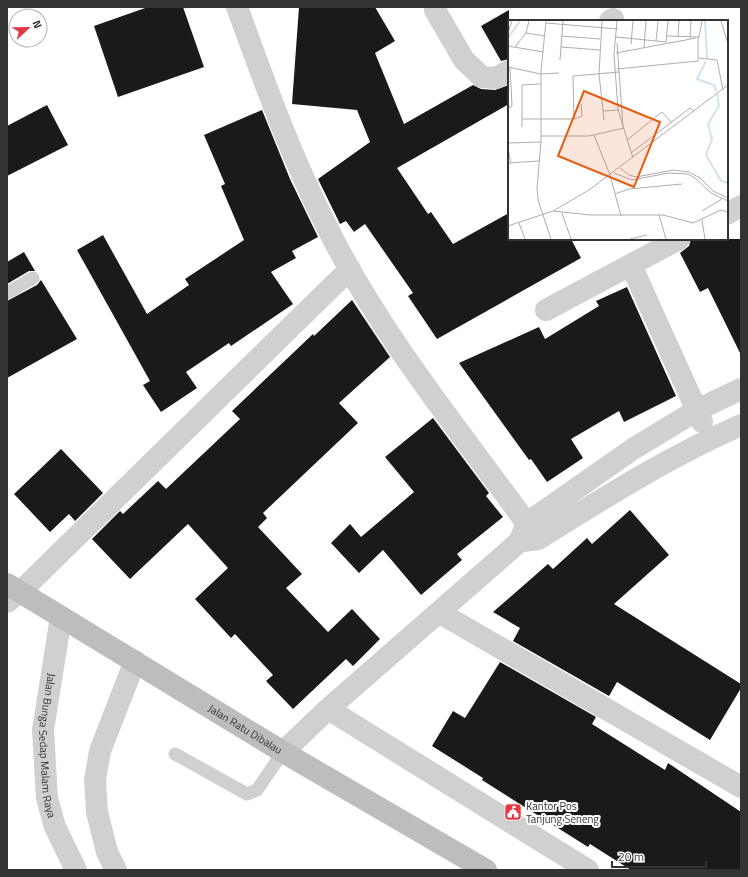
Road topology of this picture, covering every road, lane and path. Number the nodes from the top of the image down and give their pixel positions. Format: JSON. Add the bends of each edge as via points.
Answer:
{"nodes":[{"id":1,"x":237,"y":7,"type":"edge"},
{"id":2,"x":436,"y":8,"type":"edge"},
{"id":3,"x":508,"y":72,"type":"edge"},
{"id":4,"x":741,"y":206,"type":"edge"},
{"id":5,"x":728,"y":213,"type":"edge"},
{"id":6,"x":677,"y":240,"type":"edge"},
{"id":7,"x":631,"y":265,"type":"junction"},
{"id":8,"x":350,"y":269,"type":"junction"},
{"id":9,"x":33,"y":278,"type":"dead end"},
{"id":10,"x":7,"y":293,"type":"edge"},
{"id":11,"x":546,"y":310,"type":"dead end"},
{"id":12,"x":741,"y":389,"type":"edge"},
{"id":13,"x":697,"y":410,"type":"junction"},
{"id":14,"x":741,"y":426,"type":"edge"},
{"id":15,"x":710,"y":439,"type":"junction"},
{"id":16,"x":528,"y":534,"type":"junction"},
{"id":17,"x":11,"y":593,"type":"edge"},
{"id":18,"x":440,"y":613,"type":"junction"},
{"id":19,"x":61,"y":617,"type":"junction"},
{"id":20,"x":135,"y":661,"type":"junction"},
{"id":21,"x":328,"y":709,"type":"junction"},
{"id":22,"x":283,"y":752,"type":"junction"},
{"id":23,"x":175,"y":754,"type":"dead end"},
{"id":24,"x":741,"y":787,"type":"edge"},
{"id":25,"x":76,"y":870,"type":"edge"},
{"id":26,"x":116,"y":870,"type":"edge"},
{"id":27,"x":486,"y":870,"type":"edge"},
{"id":28,"x":588,"y":870,"type":"edge"}],
"edges":[{"from":1,"to":8,"type":"street","via":[[293,153],[327,227]]},
{"from":2,"to":3,"type":"street","via":[[464,60],[482,77],[496,78]]},
{"from":4,"to":5,"type":"street"},
{"from":6,"to":7,"type":"street"},
{"from":7,"to":11,"type":"street"},
{"from":7,"to":13,"type":"street"},
{"from":8,"to":16,"type":"street","via":[[413,370]]},
{"from":8,"to":17,"type":"street"},
{"from":9,"to":10,"type":"lane"},
{"from":12,"to":13,"type":"street"},
{"from":13,"to":15,"type":"street"},
{"from":13,"to":16,"type":"street","via":[[632,449]]},
{"from":14,"to":15,"type":"street"},
{"from":15,"to":16,"type":"street"},
{"from":16,"to":18,"type":"street"},
{"from":17,"to":19,"type":"main road","name":"Jalan Ratu Dibalau"},
{"from":18,"to":21,"type":"street"},
{"from":18,"to":24,"type":"street"},
{"from":19,"to":20,"type":"main road","name":"Jalan Ratu Dibalau"},
{"from":19,"to":25,"type":"street","name":"Jalan Bunga Sedap Malam Raya","via":[[43,730],[46,791],[55,827]]},
{"from":20,"to":22,"type":"main road","name":"Jalan Ratu Dibalau"},
{"from":20,"to":26,"type":"street","via":[[100,751],[95,780],[97,812],[107,852]]},
{"from":21,"to":22,"type":"street"},
{"from":21,"to":28,"type":"street"},
{"from":22,"to":23,"type":"lane","via":[[257,790],[247,794]]},
{"from":22,"to":27,"type":"main road","name":"Jalan Ratu Dibalau"}]}
